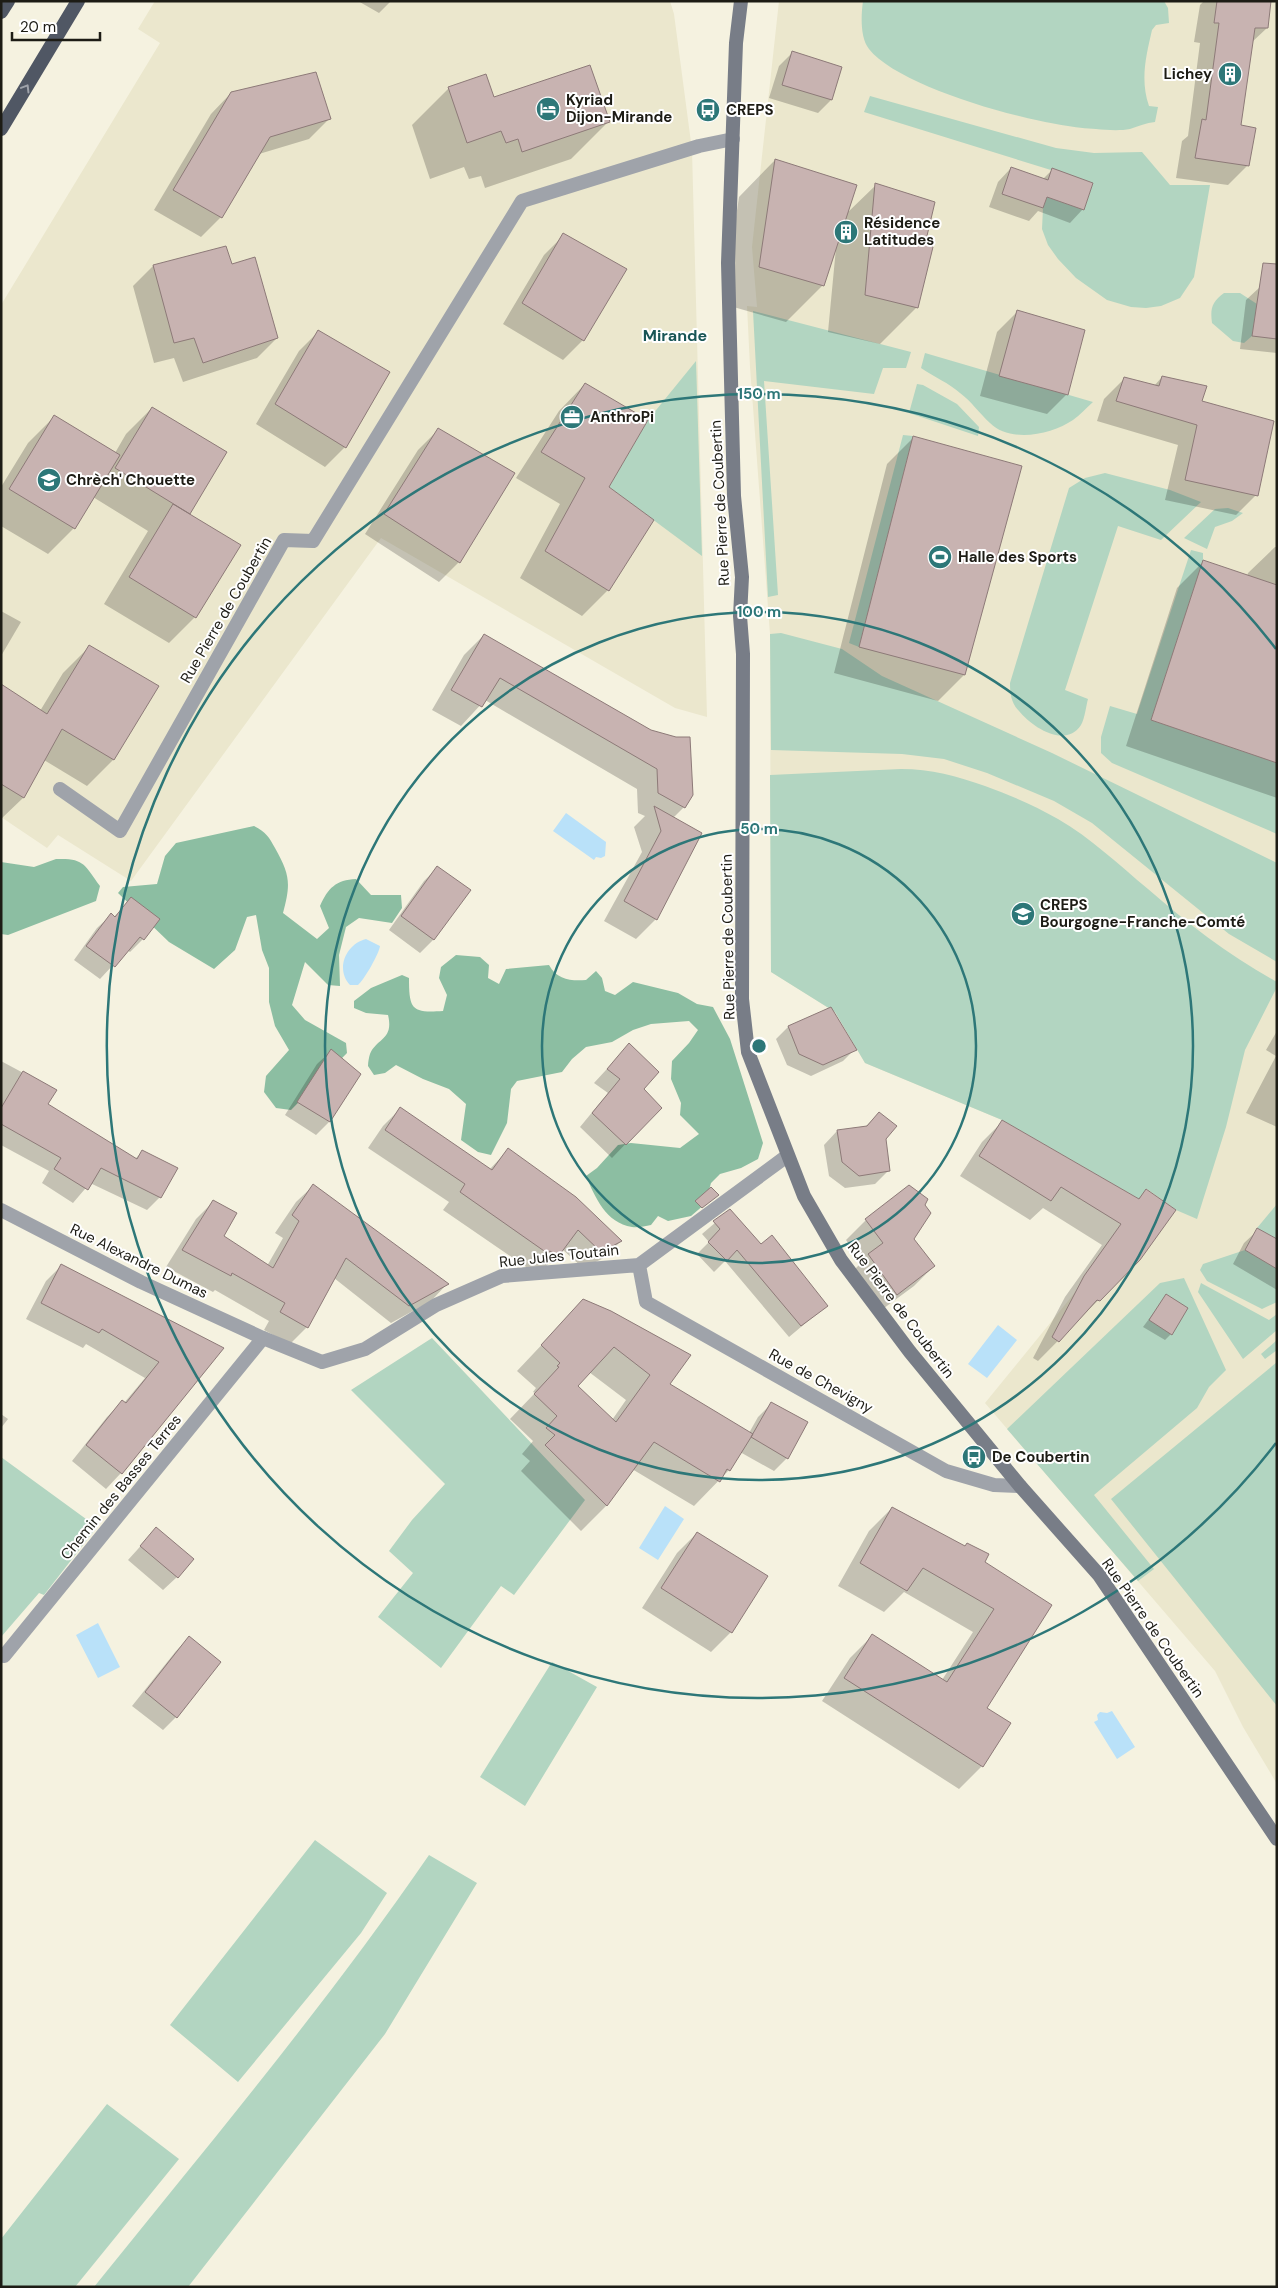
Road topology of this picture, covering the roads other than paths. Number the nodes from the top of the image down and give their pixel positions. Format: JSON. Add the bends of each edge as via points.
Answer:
{"nodes":[{"id":1,"x":8,"y":1,"type":"edge"},
{"id":2,"x":78,"y":1,"type":"edge"},
{"id":3,"x":741,"y":1,"type":"edge"},
{"id":4,"x":1,"y":12,"type":"edge"},
{"id":5,"x":1,"y":130,"type":"edge"},
{"id":6,"x":733,"y":139,"type":"junction"},
{"id":7,"x":60,"y":789,"type":"dead end"},
{"id":8,"x":787,"y":1156,"type":"junction"},
{"id":9,"x":1,"y":1210,"type":"edge"},
{"id":10,"x":639,"y":1265,"type":"junction"},
{"id":11,"x":263,"y":1338,"type":"junction"},
{"id":12,"x":1020,"y":1486,"type":"junction"},
{"id":13,"x":4,"y":1656,"type":"dead end"},
{"id":14,"x":1277,"y":1839,"type":"edge"}],
"edges":[{"from":1,"to":4,"type":"highway"},
{"from":5,"to":2,"type":"highway","one_way":true},
{"from":3,"to":6,"type":"main road","name":"Rue Pierre de Coubertin","via":[[736,44]]},
{"from":6,"to":7,"type":"street","name":"Rue Pierre de Coubertin","via":[[699,146],[522,202],[313,541],[284,540],[120,830]]},
{"from":6,"to":8,"type":"main road","name":"Rue Pierre de Coubertin","via":[[728,262],[734,496],[742,577],[742,999],[748,1052]]},
{"from":8,"to":10,"type":"street","name":"Rue Jules Toutain"},
{"from":8,"to":12,"type":"main road","name":"Rue Pierre de Coubertin","via":[[804,1196],[841,1260],[910,1352]]},
{"from":9,"to":11,"type":"street","name":"Rue Alexandre Dumas","via":[[141,1282]]},
{"from":10,"to":11,"type":"street","name":"Rue Jules Toutain","via":[[502,1276],[436,1305],[365,1349],[322,1362]]},
{"from":10,"to":12,"type":"street","name":"Rue de Chevigny","via":[[646,1302],[946,1471],[994,1485]]},
{"from":11,"to":13,"type":"street","name":"Chemin des Basses Terres"},
{"from":12,"to":14,"type":"main road","name":"Rue Pierre de Coubertin","via":[[1099,1575]]}]}
